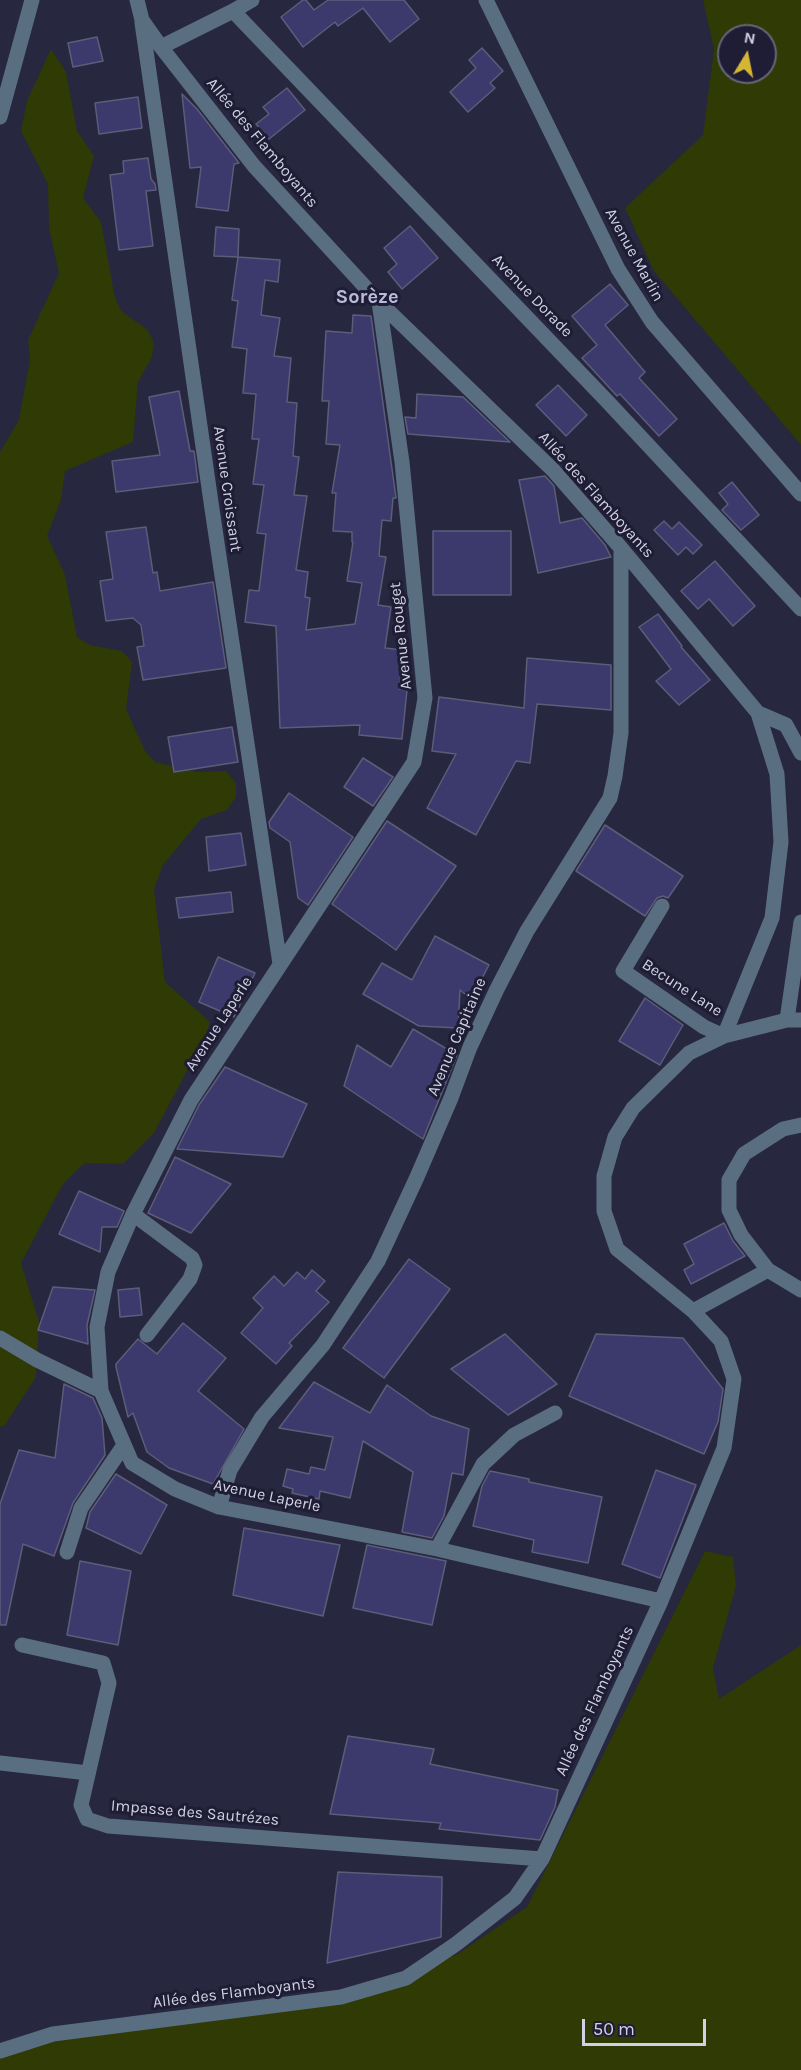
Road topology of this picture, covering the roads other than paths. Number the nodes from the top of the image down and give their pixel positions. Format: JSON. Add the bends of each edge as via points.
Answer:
{"nodes":[{"id":1,"x":32,"y":0,"type":"edge"},
{"id":2,"x":137,"y":0,"type":"edge"},
{"id":3,"x":252,"y":0,"type":"edge"},
{"id":4,"x":486,"y":0,"type":"edge"},
{"id":5,"x":233,"y":11,"type":"junction"},
{"id":6,"x":142,"y":20,"type":"junction"},
{"id":7,"x":161,"y":47,"type":"junction"},
{"id":8,"x":0,"y":117,"type":"edge"},
{"id":9,"x":379,"y":302,"type":"junction"},
{"id":10,"x":801,"y":494,"type":"edge"},
{"id":11,"x":621,"y":548,"type":"junction"},
{"id":12,"x":801,"y":609,"type":"edge"},
{"id":13,"x":758,"y":713,"type":"junction"},
{"id":14,"x":801,"y":753,"type":"edge"},
{"id":15,"x":662,"y":906,"type":"dead end"},
{"id":16,"x":801,"y":922,"type":"edge"},
{"id":17,"x":280,"y":964,"type":"junction"},
{"id":18,"x":794,"y":1020,"type":"edge"},
{"id":19,"x":724,"y":1036,"type":"junction"},
{"id":20,"x":801,"y":1125,"type":"edge"},
{"id":21,"x":133,"y":1214,"type":"junction"},
{"id":22,"x":768,"y":1270,"type":"junction"},
{"id":23,"x":801,"y":1290,"type":"edge"},
{"id":24,"x":693,"y":1311,"type":"junction"},
{"id":25,"x":147,"y":1335,"type":"dead end"},
{"id":26,"x":0,"y":1338,"type":"edge"},
{"id":27,"x":101,"y":1391,"type":"junction"},
{"id":28,"x":555,"y":1413,"type":"dead end"},
{"id":29,"x":124,"y":1445,"type":"junction"},
{"id":30,"x":219,"y":1507,"type":"junction"},
{"id":31,"x":437,"y":1549,"type":"junction"},
{"id":32,"x":67,"y":1552,"type":"dead end"},
{"id":33,"x":661,"y":1601,"type":"junction"},
{"id":34,"x":22,"y":1645,"type":"dead end"},
{"id":35,"x":0,"y":1763,"type":"edge"},
{"id":36,"x":88,"y":1773,"type":"junction"},
{"id":37,"x":542,"y":1858,"type":"junction"},
{"id":38,"x":0,"y":2051,"type":"edge"}],
"edges":[{"from":1,"to":8,"type":"street"},
{"from":2,"to":6,"type":"street","name":"Allée des Flamboyants"},
{"from":3,"to":5,"type":"street"},
{"from":4,"to":10,"type":"street","name":"Avenue Marlin","via":[[618,269],[652,322]]},
{"from":5,"to":7,"type":"street"},
{"from":5,"to":12,"type":"street","name":"Avenue Dorade","via":[[607,400]]},
{"from":6,"to":7,"type":"street","name":"Allée des Flamboyants"},
{"from":6,"to":17,"type":"street","name":"Avenue Croissant"},
{"from":7,"to":9,"type":"street","name":"Allée des Flamboyants","via":[[254,166]]},
{"from":9,"to":11,"type":"street","name":"Allée des Flamboyants","via":[[553,470]]},
{"from":9,"to":17,"type":"street","name":"Avenue Rouget","via":[[402,462],[425,698],[414,762]]},
{"from":11,"to":13,"type":"street","name":"Allée des Flamboyants"},
{"from":11,"to":30,"type":"street","name":"Avenue Capitaine","via":[[621,733],[610,798],[527,930],[497,989],[378,1261],[322,1345],[262,1417],[230,1470]]},
{"from":13,"to":14,"type":"street","via":[[786,725]]},
{"from":13,"to":19,"type":"street","name":"Allée des Flamboyants","via":[[777,774],[781,842],[772,918]]},
{"from":15,"to":19,"type":"street","name":"Becune Lane","via":[[623,971],[704,1027]]},
{"from":16,"to":18,"type":"street"},
{"from":17,"to":21,"type":"street","name":"Avenue Laperle","via":[[191,1100]]},
{"from":18,"to":19,"type":"street","name":"Allée des Flamboyants"},
{"from":19,"to":24,"type":"street","name":"Allée des Flamboyants","via":[[689,1053],[633,1108],[615,1137],[604,1176],[604,1211],[617,1249]]},
{"from":20,"to":22,"type":"street","via":[[783,1129],[744,1154],[729,1180],[729,1210],[741,1235]]},
{"from":21,"to":25,"type":"street","via":[[192,1258],[195,1265],[190,1279]]},
{"from":21,"to":27,"type":"street","name":"Avenue Laperle","via":[[108,1272],[97,1327]]},
{"from":22,"to":23,"type":"street"},
{"from":22,"to":24,"type":"street"},
{"from":24,"to":33,"type":"street","name":"Allée des Flamboyants","via":[[721,1341],[734,1379],[724,1448]]},
{"from":26,"to":27,"type":"street"},
{"from":27,"to":29,"type":"street","name":"Avenue Laperle"},
{"from":28,"to":31,"type":"street","via":[[514,1435],[483,1464]]},
{"from":29,"to":30,"type":"street","name":"Avenue Laperle","via":[[132,1463],[175,1489]]},
{"from":29,"to":32,"type":"street","via":[[81,1508]]},
{"from":30,"to":31,"type":"street","name":"Avenue Laperle"},
{"from":31,"to":33,"type":"street","name":"Avenue Laperle"},
{"from":33,"to":37,"type":"street","name":"Allée des Flamboyants"},
{"from":34,"to":36,"type":"street","name":"Impasse des Sautrézes","via":[[103,1663],[109,1683]]},
{"from":35,"to":36,"type":"street"},
{"from":36,"to":37,"type":"street","name":"Impasse des Sautrézes","via":[[81,1805],[87,1819],[108,1826]]},
{"from":37,"to":38,"type":"street","name":"Allée des Flamboyants","via":[[515,1898],[406,1978],[341,1997],[53,2034]]}]}
